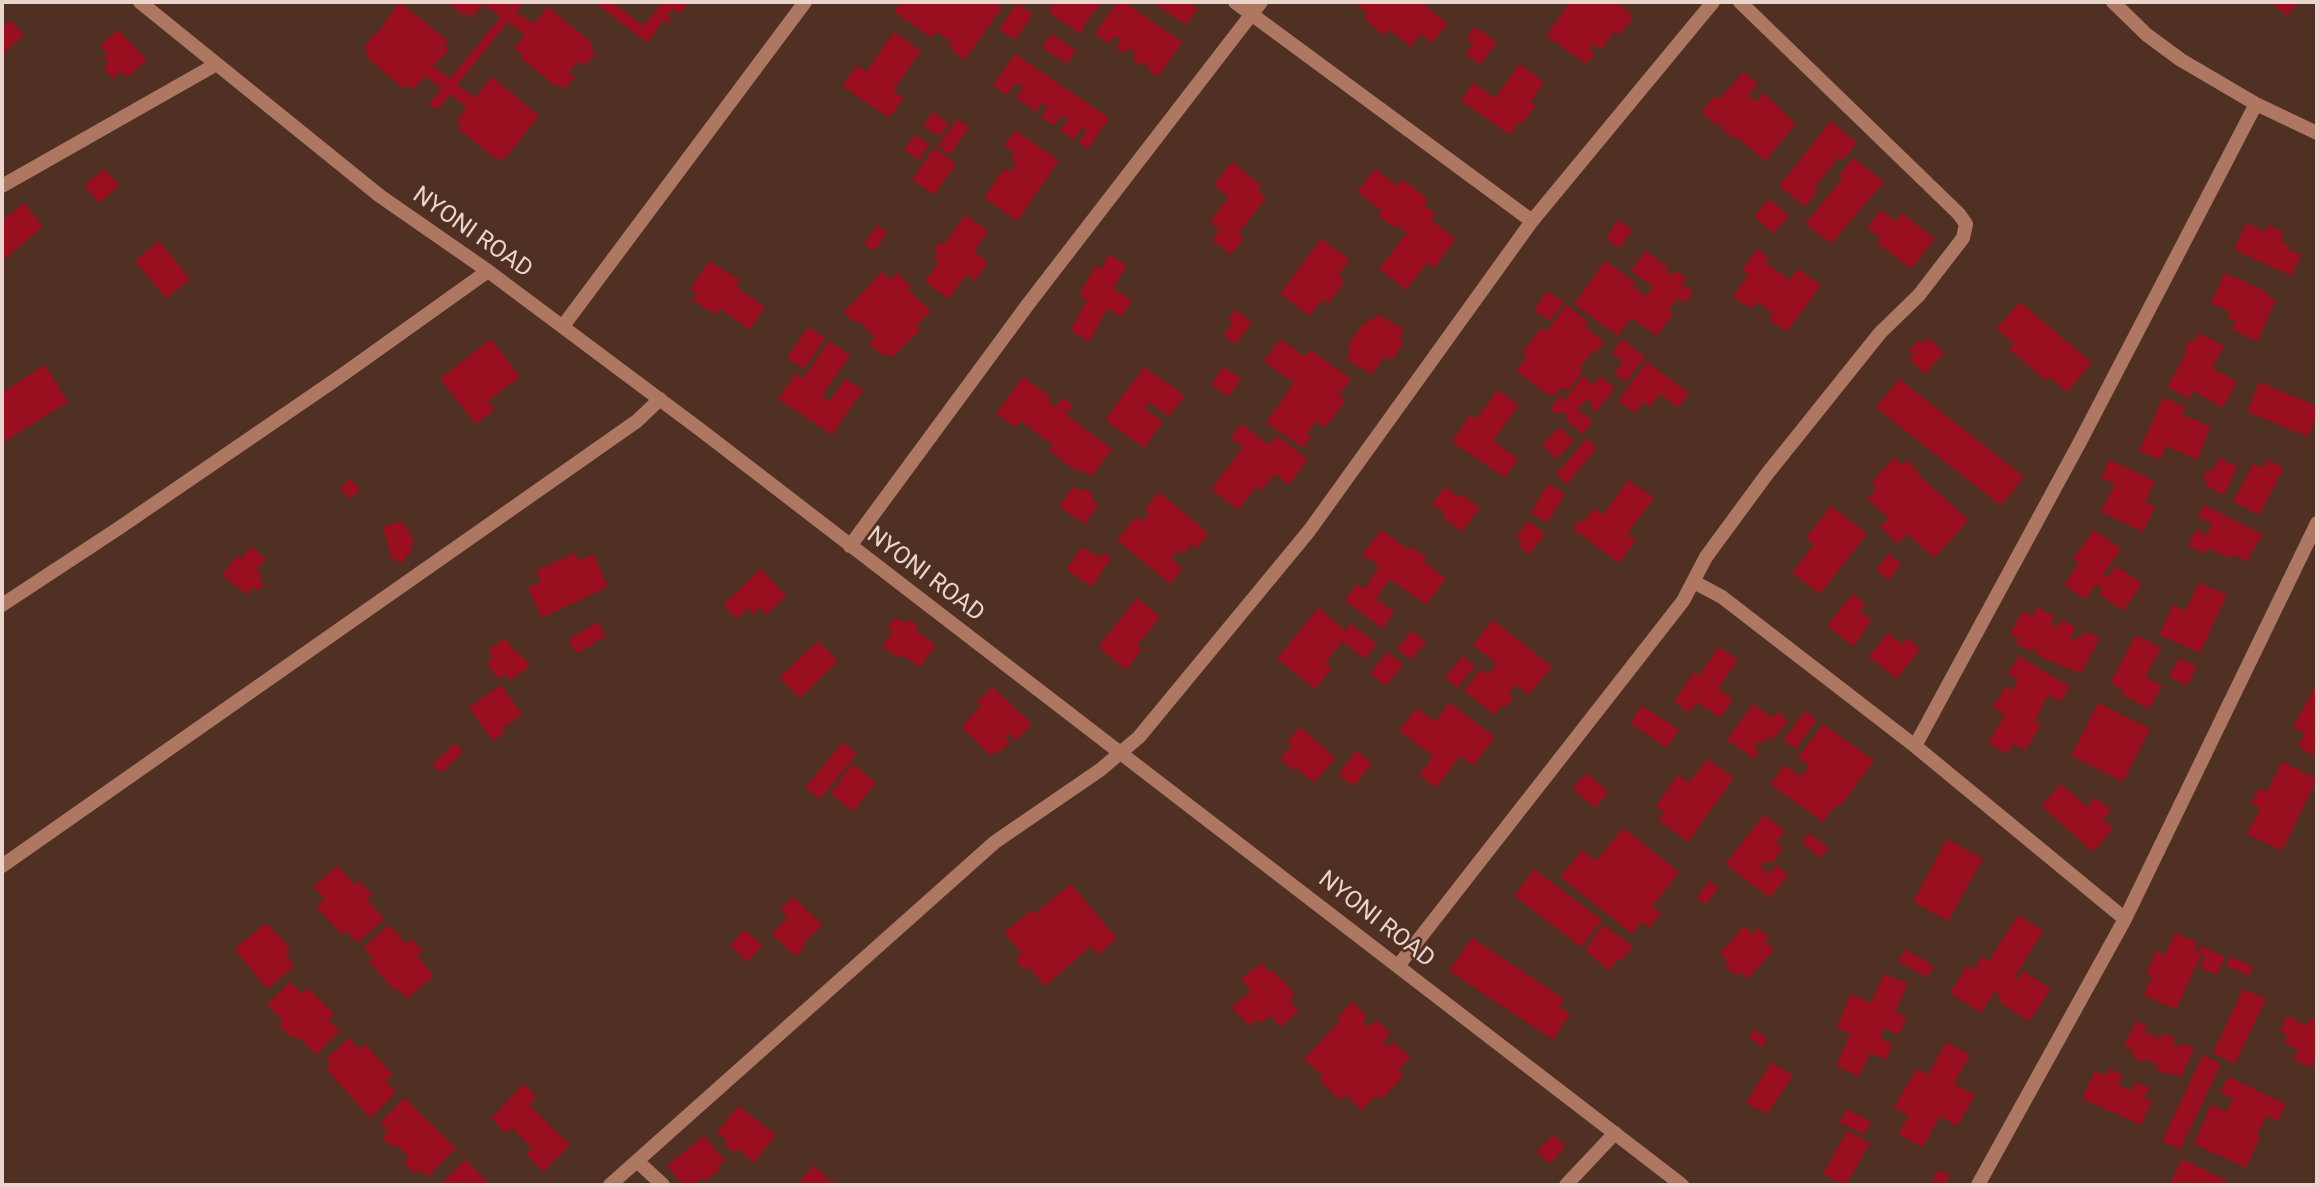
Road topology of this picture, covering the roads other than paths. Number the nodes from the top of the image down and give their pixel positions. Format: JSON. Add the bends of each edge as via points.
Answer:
{"nodes":[{"id":1,"x":140,"y":2,"type":"edge"},
{"id":2,"x":804,"y":2,"type":"edge"},
{"id":3,"x":1235,"y":2,"type":"edge"},
{"id":4,"x":1713,"y":2,"type":"edge"},
{"id":5,"x":1740,"y":2,"type":"edge"},
{"id":6,"x":2113,"y":2,"type":"edge"},
{"id":7,"x":1257,"y":7,"type":"edge"},
{"id":8,"x":215,"y":65,"type":"junction"},
{"id":9,"x":2256,"y":104,"type":"junction"},
{"id":10,"x":2317,"y":133,"type":"edge"},
{"id":11,"x":2,"y":186,"type":"edge"},
{"id":12,"x":1532,"y":221,"type":"junction"},
{"id":13,"x":488,"y":271,"type":"junction"},
{"id":14,"x":563,"y":326,"type":"junction"},
{"id":15,"x":660,"y":399,"type":"junction"},
{"id":16,"x":2317,"y":523,"type":"edge"},
{"id":17,"x":850,"y":546,"type":"junction"},
{"id":18,"x":1694,"y":582,"type":"junction"},
{"id":19,"x":2,"y":605,"type":"edge"},
{"id":20,"x":1914,"y":746,"type":"junction"},
{"id":21,"x":1121,"y":754,"type":"junction"},
{"id":22,"x":2,"y":866,"type":"edge"},
{"id":23,"x":2125,"y":919,"type":"junction"},
{"id":24,"x":1398,"y":966,"type":"junction"},
{"id":25,"x":1615,"y":1133,"type":"junction"},
{"id":26,"x":638,"y":1162,"type":"junction"},
{"id":27,"x":610,"y":1185,"type":"edge"},
{"id":28,"x":663,"y":1185,"type":"edge"},
{"id":29,"x":1566,"y":1185,"type":"edge"},
{"id":30,"x":1682,"y":1185,"type":"edge"},
{"id":31,"x":1978,"y":1185,"type":"edge"}],
"edges":[{"from":1,"to":8,"type":"street","name":"NYONI ROAD"},
{"from":2,"to":14,"type":"street"},
{"from":3,"to":7,"type":"street"},
{"from":4,"to":12,"type":"street"},
{"from":5,"to":18,"type":"street","via":[[1966,224],[1964,238],[1943,266],[1880,333],[1759,484],[1713,547]]},
{"from":6,"to":9,"type":"street","via":[[2181,60]]},
{"from":7,"to":12,"type":"street"},
{"from":7,"to":17,"type":"street","via":[[1029,303]]},
{"from":8,"to":11,"type":"street"},
{"from":8,"to":13,"type":"street","name":"NYONI ROAD","via":[[380,196]]},
{"from":9,"to":10,"type":"street"},
{"from":9,"to":20,"type":"street","via":[[2081,440]]},
{"from":12,"to":21,"type":"street","via":[[1309,531]]},
{"from":13,"to":14,"type":"street","name":"NYONI ROAD"},
{"from":13,"to":19,"type":"street","via":[[257,434]]},
{"from":14,"to":15,"type":"street","name":"NYONI ROAD"},
{"from":15,"to":17,"type":"street","name":"NYONI ROAD"},
{"from":15,"to":22,"type":"street","via":[[637,421]]},
{"from":16,"to":23,"type":"street"},
{"from":17,"to":21,"type":"street","name":"NYONI ROAD"},
{"from":18,"to":20,"type":"street","via":[[1722,597]]},
{"from":18,"to":24,"type":"street"},
{"from":20,"to":23,"type":"street"},
{"from":21,"to":24,"type":"street","name":"NYONI ROAD"},
{"from":21,"to":26,"type":"street","via":[[995,842]]},
{"from":23,"to":31,"type":"street"},
{"from":24,"to":25,"type":"street","name":"NYONI ROAD"},
{"from":25,"to":29,"type":"street"},
{"from":25,"to":30,"type":"street","name":"NYONI ROAD"},
{"from":26,"to":27,"type":"street"},
{"from":26,"to":28,"type":"street"}]}
